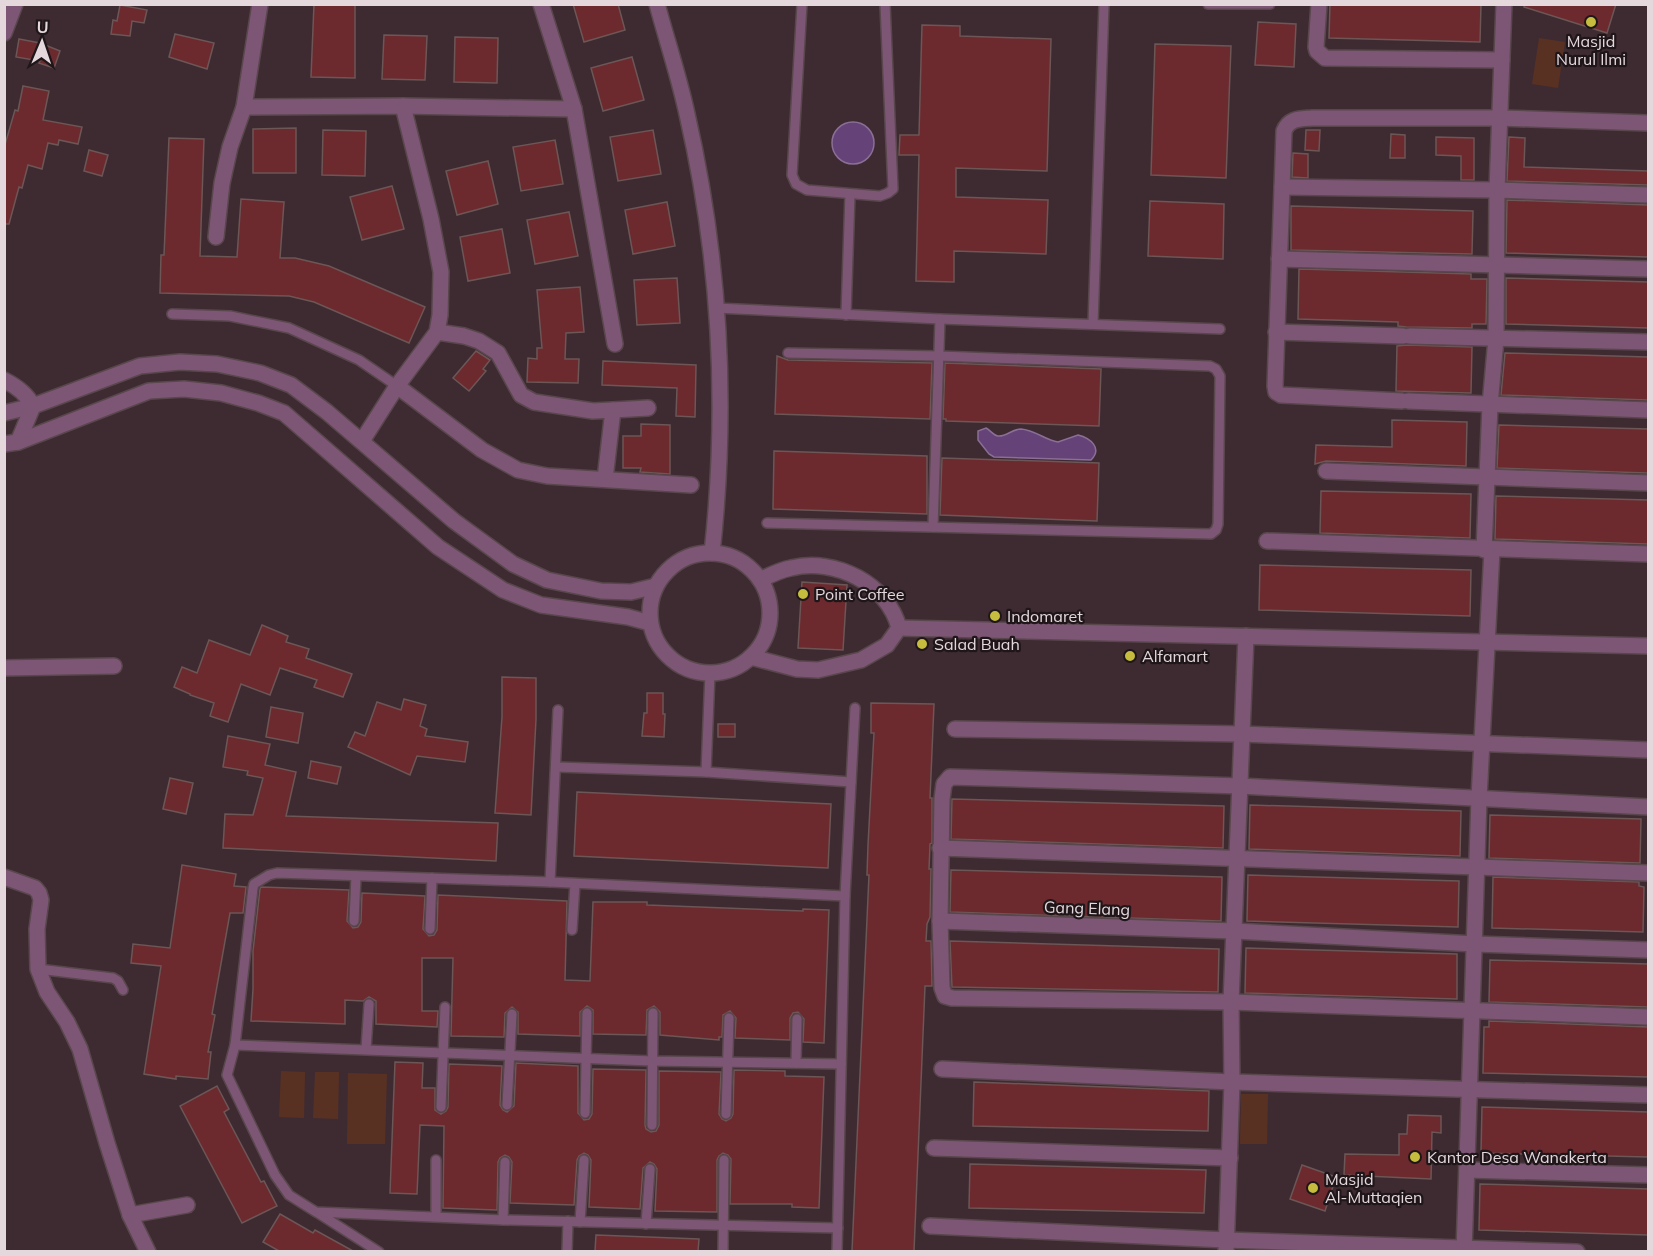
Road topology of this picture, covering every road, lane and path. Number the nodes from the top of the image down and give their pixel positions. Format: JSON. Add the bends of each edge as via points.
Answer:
{"nodes":[{"id":1,"x":15,"y":4,"type":"edge"},
{"id":2,"x":260,"y":4,"type":"edge"},
{"id":3,"x":541,"y":4,"type":"edge"},
{"id":4,"x":657,"y":4,"type":"edge"},
{"id":5,"x":802,"y":4,"type":"edge"},
{"id":6,"x":885,"y":4,"type":"edge"},
{"id":7,"x":1104,"y":4,"type":"edge"},
{"id":8,"x":1208,"y":4,"type":"edge"},
{"id":9,"x":1270,"y":4,"type":"edge"},
{"id":10,"x":1319,"y":4,"type":"edge"},
{"id":11,"x":1504,"y":4,"type":"edge"},
{"id":12,"x":4,"y":33,"type":"edge"},
{"id":13,"x":1502,"y":60,"type":"junction"},
{"id":14,"x":403,"y":106,"type":"junction"},
{"id":15,"x":244,"y":107,"type":"junction"},
{"id":16,"x":574,"y":109,"type":"junction"},
{"id":17,"x":1500,"y":118,"type":"junction"},
{"id":18,"x":1648,"y":123,"type":"edge"},
{"id":19,"x":1281,"y":187,"type":"junction"},
{"id":20,"x":1497,"y":190,"type":"junction"},
{"id":21,"x":850,"y":194,"type":"junction"},
{"id":22,"x":1648,"y":195,"type":"edge"},
{"id":23,"x":216,"y":237,"type":"dead end"},
{"id":24,"x":1278,"y":259,"type":"junction"},
{"id":25,"x":1497,"y":264,"type":"junction"},
{"id":26,"x":1648,"y":269,"type":"edge"},
{"id":27,"x":716,"y":308,"type":"junction"},
{"id":28,"x":172,"y":314,"type":"dead end"},
{"id":29,"x":846,"y":315,"type":"junction"},
{"id":30,"x":940,"y":319,"type":"junction"},
{"id":31,"x":1094,"y":324,"type":"junction"},
{"id":32,"x":1220,"y":329,"type":"dead end"},
{"id":33,"x":437,"y":332,"type":"junction"},
{"id":34,"x":1276,"y":332,"type":"junction"},
{"id":35,"x":1496,"y":339,"type":"junction"},
{"id":36,"x":1648,"y":342,"type":"edge"},
{"id":37,"x":615,"y":344,"type":"dead end"},
{"id":38,"x":788,"y":353,"type":"dead end"},
{"id":39,"x":939,"y":356,"type":"junction"},
{"id":40,"x":4,"y":380,"type":"edge"},
{"id":41,"x":397,"y":386,"type":"junction"},
{"id":42,"x":1490,"y":405,"type":"junction"},
{"id":43,"x":33,"y":406,"type":"junction"},
{"id":44,"x":648,"y":408,"type":"dead end"},
{"id":45,"x":613,"y":410,"type":"junction"},
{"id":46,"x":1648,"y":410,"type":"edge"},
{"id":47,"x":4,"y":413,"type":"edge"},
{"id":48,"x":362,"y":441,"type":"junction"},
{"id":49,"x":11,"y":443,"type":"edge"},
{"id":50,"x":1326,"y":471,"type":"dead end"},
{"id":51,"x":1487,"y":477,"type":"junction"},
{"id":52,"x":604,"y":479,"type":"junction"},
{"id":53,"x":1648,"y":483,"type":"edge"},
{"id":54,"x":691,"y":485,"type":"dead end"},
{"id":55,"x":767,"y":523,"type":"dead end"},
{"id":56,"x":933,"y":527,"type":"junction"},
{"id":57,"x":1267,"y":541,"type":"dead end"},
{"id":58,"x":1488,"y":550,"type":"junction"},
{"id":59,"x":712,"y":553,"type":"junction"},
{"id":60,"x":1648,"y":554,"type":"edge"},
{"id":61,"x":760,"y":580,"type":"junction"},
{"id":62,"x":656,"y":586,"type":"junction"},
{"id":63,"x":650,"y":623,"type":"junction"},
{"id":64,"x":899,"y":628,"type":"junction"},
{"id":65,"x":1246,"y":636,"type":"junction"},
{"id":66,"x":1487,"y":642,"type":"junction"},
{"id":67,"x":1648,"y":646,"type":"edge"},
{"id":68,"x":751,"y":657,"type":"junction"},
{"id":69,"x":114,"y":666,"type":"dead end"},
{"id":70,"x":4,"y":668,"type":"edge"},
{"id":71,"x":710,"y":674,"type":"junction"},
{"id":72,"x":855,"y":708,"type":"dead end"},
{"id":73,"x":558,"y":710,"type":"dead end"},
{"id":74,"x":955,"y":729,"type":"dead end"},
{"id":75,"x":1242,"y":734,"type":"junction"},
{"id":76,"x":1482,"y":745,"type":"junction"},
{"id":77,"x":1648,"y":750,"type":"edge"},
{"id":78,"x":556,"y":767,"type":"junction"},
{"id":79,"x":706,"y":772,"type":"junction"},
{"id":80,"x":851,"y":782,"type":"junction"},
{"id":81,"x":1240,"y":786,"type":"junction"},
{"id":82,"x":1479,"y":798,"type":"junction"},
{"id":83,"x":1648,"y":807,"type":"edge"},
{"id":84,"x":940,"y":848,"type":"junction"},
{"id":85,"x":1237,"y":859,"type":"junction"},
{"id":86,"x":1477,"y":867,"type":"junction"},
{"id":87,"x":1648,"y":873,"type":"edge"},
{"id":88,"x":4,"y":876,"type":"edge"},
{"id":89,"x":356,"y":876,"type":"junction"},
{"id":90,"x":432,"y":878,"type":"junction"},
{"id":91,"x":550,"y":882,"type":"junction"},
{"id":92,"x":575,"y":884,"type":"junction"},
{"id":93,"x":845,"y":896,"type":"junction"},
{"id":94,"x":354,"y":921,"type":"dead end"},
{"id":95,"x":940,"y":921,"type":"junction"},
{"id":96,"x":430,"y":928,"type":"dead end"},
{"id":97,"x":572,"y":930,"type":"dead end"},
{"id":98,"x":1234,"y":931,"type":"junction"},
{"id":99,"x":1474,"y":944,"type":"junction"},
{"id":100,"x":1648,"y":950,"type":"edge"},
{"id":101,"x":38,"y":969,"type":"junction"},
{"id":102,"x":123,"y":990,"type":"dead end"},
{"id":103,"x":1231,"y":1002,"type":"junction"},
{"id":104,"x":369,"y":1004,"type":"dead end"},
{"id":105,"x":445,"y":1006,"type":"dead end"},
{"id":106,"x":1472,"y":1012,"type":"junction"},
{"id":107,"x":587,"y":1013,"type":"dead end"},
{"id":108,"x":653,"y":1013,"type":"dead end"},
{"id":109,"x":512,"y":1014,"type":"dead end"},
{"id":110,"x":1648,"y":1017,"type":"edge"},
{"id":111,"x":729,"y":1018,"type":"dead end"},
{"id":112,"x":797,"y":1019,"type":"dead end"},
{"id":113,"x":235,"y":1045,"type":"junction"},
{"id":114,"x":366,"y":1049,"type":"junction"},
{"id":115,"x":443,"y":1054,"type":"junction"},
{"id":116,"x":510,"y":1055,"type":"junction"},
{"id":117,"x":586,"y":1058,"type":"junction"},
{"id":118,"x":652,"y":1061,"type":"junction"},
{"id":119,"x":728,"y":1062,"type":"junction"},
{"id":120,"x":796,"y":1063,"type":"junction"},
{"id":121,"x":841,"y":1064,"type":"junction"},
{"id":122,"x":942,"y":1069,"type":"dead end"},
{"id":123,"x":1232,"y":1082,"type":"junction"},
{"id":124,"x":1468,"y":1089,"type":"junction"},
{"id":125,"x":1648,"y":1095,"type":"edge"},
{"id":126,"x":507,"y":1105,"type":"dead end"},
{"id":127,"x":441,"y":1107,"type":"dead end"},
{"id":128,"x":585,"y":1113,"type":"dead end"},
{"id":129,"x":726,"y":1114,"type":"dead end"},
{"id":130,"x":652,"y":1125,"type":"dead end"},
{"id":131,"x":934,"y":1148,"type":"dead end"},
{"id":132,"x":1230,"y":1158,"type":"junction"},
{"id":133,"x":436,"y":1160,"type":"dead end"},
{"id":134,"x":584,"y":1160,"type":"dead end"},
{"id":135,"x":724,"y":1160,"type":"dead end"},
{"id":136,"x":505,"y":1162,"type":"dead end"},
{"id":137,"x":650,"y":1170,"type":"dead end"},
{"id":138,"x":1467,"y":1170,"type":"junction"},
{"id":139,"x":1648,"y":1175,"type":"edge"},
{"id":140,"x":187,"y":1205,"type":"dead end"},
{"id":141,"x":316,"y":1212,"type":"junction"},
{"id":142,"x":130,"y":1215,"type":"junction"},
{"id":143,"x":436,"y":1216,"type":"junction"},
{"id":144,"x":503,"y":1220,"type":"junction"},
{"id":145,"x":568,"y":1221,"type":"junction"},
{"id":146,"x":580,"y":1222,"type":"junction"},
{"id":147,"x":646,"y":1224,"type":"junction"},
{"id":148,"x":724,"y":1224,"type":"junction"},
{"id":149,"x":930,"y":1226,"type":"dead end"},
{"id":150,"x":838,"y":1228,"type":"junction"},
{"id":151,"x":1226,"y":1246,"type":"edge"},
{"id":152,"x":1464,"y":1250,"type":"edge"},
{"id":153,"x":148,"y":1251,"type":"edge"},
{"id":154,"x":380,"y":1251,"type":"edge"},
{"id":155,"x":567,"y":1251,"type":"edge"},
{"id":156,"x":723,"y":1251,"type":"edge"},
{"id":157,"x":837,"y":1251,"type":"edge"},
{"id":158,"x":1577,"y":1251,"type":"edge"}],
"edges":[{"from":1,"to":12,"type":"street"},
{"from":2,"to":15,"type":"street"},
{"from":3,"to":16,"type":"street"},
{"from":4,"to":27,"type":"street","via":[[700,177]]},
{"from":5,"to":21,"type":"lane","via":[[792,175],[796,184],[807,190]]},
{"from":6,"to":21,"type":"lane","via":[[893,189],[880,196]]},
{"from":7,"to":31,"type":"lane"},
{"from":8,"to":9,"type":"lane"},
{"from":10,"to":13,"type":"street","via":[[1316,46],[1325,58]]},
{"from":11,"to":13,"type":"street"},
{"from":13,"to":17,"type":"street"},
{"from":14,"to":15,"type":"street"},
{"from":14,"to":16,"type":"street"},
{"from":14,"to":33,"type":"street","via":[[441,272]]},
{"from":15,"to":23,"type":"street","via":[[222,183]]},
{"from":16,"to":37,"type":"street"},
{"from":17,"to":18,"type":"street"},
{"from":17,"to":19,"type":"street","via":[[1295,119],[1284,130]]},
{"from":17,"to":20,"type":"street"},
{"from":19,"to":20,"type":"street"},
{"from":19,"to":24,"type":"street"},
{"from":20,"to":22,"type":"street"},
{"from":20,"to":25,"type":"street"},
{"from":21,"to":29,"type":"lane"},
{"from":24,"to":25,"type":"street"},
{"from":24,"to":34,"type":"street"},
{"from":25,"to":26,"type":"street"},
{"from":25,"to":35,"type":"street"},
{"from":27,"to":29,"type":"lane"},
{"from":27,"to":59,"type":"street","via":[[721,428]]},
{"from":28,"to":41,"type":"lane","via":[[230,316],[289,328],[359,360]]},
{"from":29,"to":30,"type":"lane"},
{"from":30,"to":31,"type":"lane"},
{"from":30,"to":39,"type":"lane"},
{"from":31,"to":32,"type":"lane"},
{"from":33,"to":41,"type":"street"},
{"from":33,"to":45,"type":"street","via":[[479,341],[498,353],[521,395],[534,402],[593,411]]},
{"from":34,"to":35,"type":"street"},
{"from":34,"to":42,"type":"street","via":[[1275,386],[1281,394]]},
{"from":35,"to":36,"type":"street"},
{"from":35,"to":42,"type":"street"},
{"from":38,"to":39,"type":"lane"},
{"from":39,"to":56,"type":"lane"},
{"from":39,"to":56,"type":"lane","via":[[1216,369],[1220,376],[1218,524],[1211,534]]},
{"from":40,"to":43,"type":"street","via":[[18,388]]},
{"from":41,"to":48,"type":"street"},
{"from":41,"to":52,"type":"street","via":[[482,450],[518,470]]},
{"from":42,"to":46,"type":"street"},
{"from":42,"to":51,"type":"street"},
{"from":43,"to":47,"type":"street"},
{"from":43,"to":48,"type":"street","via":[[140,366],[217,364],[260,373],[291,385]]},
{"from":43,"to":49,"type":"street"},
{"from":44,"to":45,"type":"street"},
{"from":45,"to":52,"type":"street"},
{"from":48,"to":62,"type":"street","via":[[454,521],[513,564],[547,580],[601,591],[631,592]]},
{"from":49,"to":63,"type":"street","via":[[149,391],[221,393],[258,403],[284,413],[438,548],[503,590],[541,605]]},
{"from":50,"to":51,"type":"street"},
{"from":51,"to":53,"type":"street"},
{"from":51,"to":58,"type":"street"},
{"from":52,"to":54,"type":"street"},
{"from":55,"to":56,"type":"lane"},
{"from":57,"to":58,"type":"street"},
{"from":58,"to":60,"type":"street"},
{"from":58,"to":66,"type":"street"},
{"from":59,"to":61,"type":"street","via":[[739,561]]},
{"from":59,"to":62,"type":"street","via":[[680,561]]},
{"from":61,"to":64,"type":"street","via":[[793,567],[836,568],[871,586],[888,603]]},
{"from":61,"to":68,"type":"street","via":[[769,603],[768,628]]},
{"from":62,"to":63,"type":"street","via":[[650,604]]},
{"from":63,"to":71,"type":"street","via":[[665,653],[693,671]]},
{"from":64,"to":65,"type":"street"},
{"from":64,"to":68,"type":"street","via":[[887,645],[861,660],[818,670],[797,669]]},
{"from":65,"to":66,"type":"street"},
{"from":65,"to":75,"type":"street"},
{"from":66,"to":67,"type":"street"},
{"from":66,"to":76,"type":"street"},
{"from":68,"to":71,"type":"street","via":[[739,666]]},
{"from":69,"to":70,"type":"street"},
{"from":71,"to":79,"type":"lane"},
{"from":72,"to":80,"type":"lane"},
{"from":73,"to":78,"type":"lane"},
{"from":74,"to":75,"type":"street"},
{"from":75,"to":76,"type":"street"},
{"from":75,"to":81,"type":"street"},
{"from":76,"to":77,"type":"street"},
{"from":76,"to":82,"type":"street"},
{"from":78,"to":79,"type":"lane"},
{"from":78,"to":91,"type":"lane"},
{"from":79,"to":80,"type":"lane"},
{"from":80,"to":93,"type":"lane"},
{"from":81,"to":82,"type":"street"},
{"from":81,"to":84,"type":"street","via":[[950,777],[943,788]]},
{"from":81,"to":85,"type":"street"},
{"from":82,"to":83,"type":"street"},
{"from":82,"to":86,"type":"street"},
{"from":84,"to":85,"type":"street"},
{"from":84,"to":95,"type":"street"},
{"from":85,"to":86,"type":"street"},
{"from":85,"to":98,"type":"street"},
{"from":86,"to":87,"type":"street"},
{"from":86,"to":99,"type":"street"},
{"from":88,"to":101,"type":"street","via":[[39,892]]},
{"from":89,"to":90,"type":"lane"},
{"from":89,"to":94,"type":"lane"},
{"from":89,"to":113,"type":"lane","via":[[277,873],[254,884]]},
{"from":90,"to":91,"type":"lane"},
{"from":90,"to":96,"type":"lane"},
{"from":91,"to":92,"type":"lane"},
{"from":92,"to":93,"type":"lane"},
{"from":92,"to":97,"type":"lane"},
{"from":93,"to":121,"type":"lane"},
{"from":95,"to":98,"type":"street","name":"Gang Elang"},
{"from":95,"to":103,"type":"street","via":[[942,988],[948,997]]},
{"from":98,"to":99,"type":"street","name":"Gang Elang"},
{"from":98,"to":103,"type":"street"},
{"from":99,"to":100,"type":"street","name":"Gang Elang"},
{"from":99,"to":106,"type":"street"},
{"from":101,"to":102,"type":"lane","via":[[113,978]]},
{"from":101,"to":142,"type":"street","via":[[80,1049]]},
{"from":103,"to":106,"type":"street"},
{"from":103,"to":123,"type":"street"},
{"from":104,"to":114,"type":"lane"},
{"from":105,"to":115,"type":"lane"},
{"from":106,"to":110,"type":"street"},
{"from":106,"to":124,"type":"street"},
{"from":107,"to":117,"type":"lane"},
{"from":108,"to":118,"type":"lane"},
{"from":109,"to":116,"type":"lane"},
{"from":111,"to":119,"type":"lane"},
{"from":112,"to":120,"type":"lane"},
{"from":113,"to":114,"type":"lane"},
{"from":113,"to":141,"type":"lane","via":[[228,1080],[274,1175],[289,1195]]},
{"from":114,"to":115,"type":"lane"},
{"from":115,"to":116,"type":"lane"},
{"from":115,"to":127,"type":"lane"},
{"from":116,"to":117,"type":"lane"},
{"from":116,"to":126,"type":"lane"},
{"from":117,"to":118,"type":"lane"},
{"from":117,"to":128,"type":"lane"},
{"from":118,"to":119,"type":"lane"},
{"from":118,"to":130,"type":"lane"},
{"from":119,"to":120,"type":"lane"},
{"from":119,"to":129,"type":"lane"},
{"from":120,"to":121,"type":"lane"},
{"from":121,"to":150,"type":"lane"},
{"from":122,"to":123,"type":"street"},
{"from":123,"to":124,"type":"street"},
{"from":123,"to":132,"type":"street"},
{"from":124,"to":125,"type":"street"},
{"from":124,"to":138,"type":"street"},
{"from":131,"to":132,"type":"street"},
{"from":132,"to":151,"type":"street"},
{"from":133,"to":143,"type":"lane"},
{"from":134,"to":146,"type":"lane"},
{"from":135,"to":148,"type":"lane"},
{"from":136,"to":144,"type":"lane"},
{"from":137,"to":147,"type":"lane"},
{"from":138,"to":139,"type":"street"},
{"from":138,"to":152,"type":"street"},
{"from":140,"to":142,"type":"street"},
{"from":141,"to":143,"type":"lane"},
{"from":141,"to":154,"type":"lane"},
{"from":142,"to":153,"type":"street"},
{"from":143,"to":144,"type":"lane"},
{"from":144,"to":145,"type":"lane"},
{"from":145,"to":146,"type":"lane"},
{"from":145,"to":155,"type":"lane"},
{"from":146,"to":147,"type":"lane"},
{"from":147,"to":148,"type":"lane"},
{"from":148,"to":150,"type":"lane"},
{"from":148,"to":156,"type":"lane"},
{"from":149,"to":151,"type":"street"},
{"from":150,"to":157,"type":"lane"},
{"from":151,"to":152,"type":"street"},
{"from":152,"to":158,"type":"street"}]}
